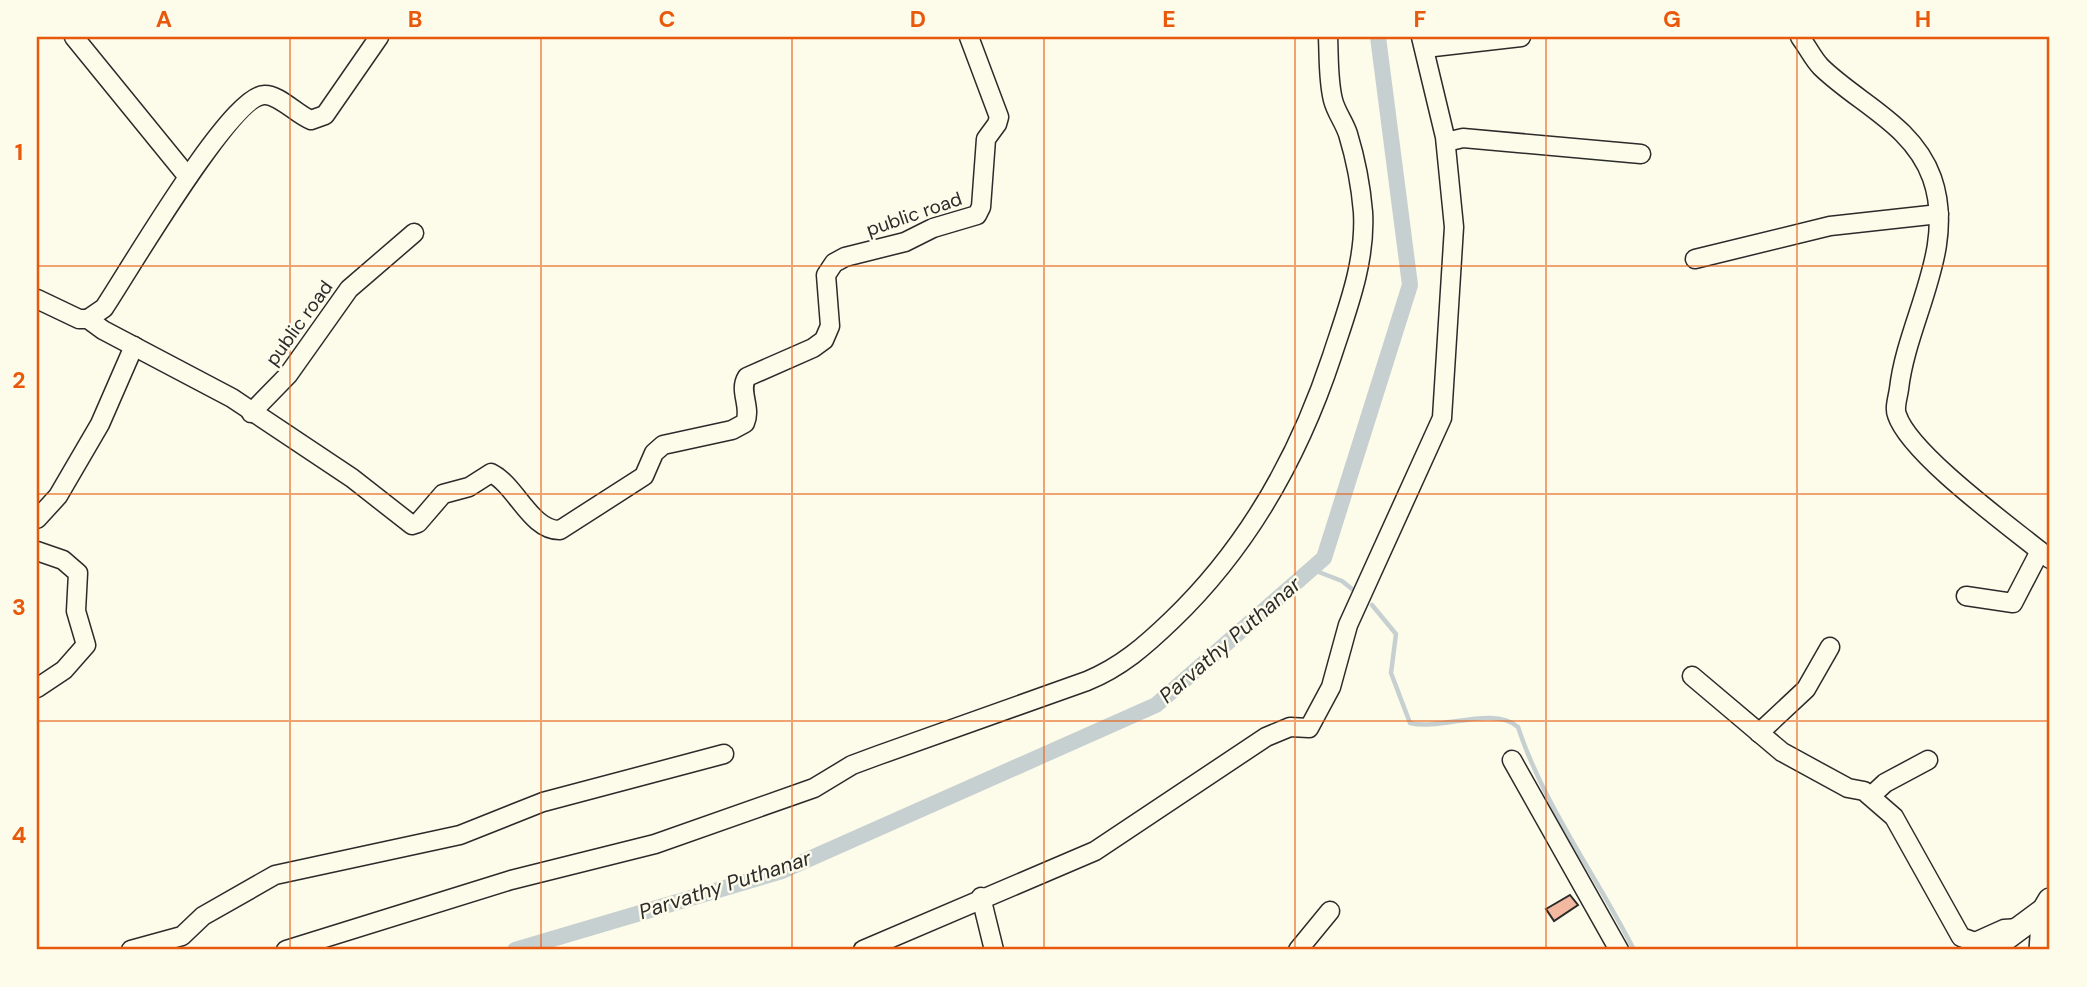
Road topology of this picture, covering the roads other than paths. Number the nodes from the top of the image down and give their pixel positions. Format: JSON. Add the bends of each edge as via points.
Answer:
{"nodes":[{"id":1,"x":74,"y":37,"type":"edge"},
{"id":2,"x":379,"y":37,"type":"edge"},
{"id":3,"x":969,"y":37,"type":"edge"},
{"id":4,"x":1328,"y":37,"type":"edge"},
{"id":5,"x":1521,"y":37,"type":"edge"},
{"id":6,"x":1800,"y":37,"type":"edge"},
{"id":7,"x":1423,"y":42,"type":"edge"},
{"id":8,"x":1446,"y":142,"type":"junction"},
{"id":9,"x":1641,"y":155,"type":"dead end"},
{"id":10,"x":188,"y":177,"type":"junction"},
{"id":11,"x":1938,"y":214,"type":"junction"},
{"id":12,"x":414,"y":233,"type":"dead end"},
{"id":13,"x":1695,"y":260,"type":"dead end"},
{"id":14,"x":37,"y":299,"type":"edge"},
{"id":15,"x":88,"y":319,"type":"junction"},
{"id":16,"x":134,"y":346,"type":"junction"},
{"id":17,"x":251,"y":413,"type":"junction"},
{"id":18,"x":37,"y":519,"type":"edge"},
{"id":19,"x":37,"y":551,"type":"edge"},
{"id":20,"x":2045,"y":555,"type":"edge"},
{"id":21,"x":1966,"y":596,"type":"dead end"},
{"id":22,"x":1830,"y":648,"type":"dead end"},
{"id":23,"x":1692,"y":676,"type":"dead end"},
{"id":24,"x":37,"y":688,"type":"edge"},
{"id":25,"x":1759,"y":733,"type":"junction"},
{"id":26,"x":724,"y":754,"type":"dead end"},
{"id":27,"x":1512,"y":760,"type":"dead end"},
{"id":28,"x":1928,"y":760,"type":"dead end"},
{"id":29,"x":1871,"y":796,"type":"junction"},
{"id":30,"x":981,"y":898,"type":"junction"},
{"id":31,"x":2047,"y":905,"type":"edge"},
{"id":32,"x":1330,"y":911,"type":"dead end"},
{"id":33,"x":2019,"y":928,"type":"junction"},
{"id":34,"x":131,"y":950,"type":"edge"},
{"id":35,"x":286,"y":950,"type":"edge"},
{"id":36,"x":863,"y":950,"type":"edge"},
{"id":37,"x":994,"y":950,"type":"edge"},
{"id":38,"x":1298,"y":950,"type":"edge"},
{"id":39,"x":1619,"y":950,"type":"edge"},
{"id":40,"x":1990,"y":950,"type":"edge"},
{"id":41,"x":2041,"y":950,"type":"edge"}],
"edges":[{"from":1,"to":10,"type":"street"},
{"from":2,"to":10,"type":"street","via":[[325,115],[311,120],[274,97],[262,95],[245,103]]},
{"from":3,"to":17,"type":"street","name":"public road","via":[[999,117],[986,139],[981,210],[905,242],[834,263],[826,275],[827,334],[817,346],[747,377],[743,385],[748,414],[742,425],[663,445],[644,476],[561,530],[544,525],[491,473],[470,487],[443,494],[414,525],[352,478]]},
{"from":4,"to":35,"type":"street","via":[[1333,100],[1348,134],[1363,211],[1349,307],[1322,390],[1253,526],[1219,572],[1144,648],[1120,666],[1087,681],[852,765],[814,788],[720,822]]},
{"from":5,"to":7,"type":"street"},
{"from":6,"to":11,"type":"street","via":[[1820,66],[1919,150],[1932,179]]},
{"from":7,"to":8,"type":"street"},
{"from":8,"to":9,"type":"street","via":[[1463,138]]},
{"from":8,"to":30,"type":"street","via":[[1454,227],[1442,418],[1348,625],[1319,713],[1309,728],[1290,727],[1266,737],[1095,851]]},
{"from":10,"to":15,"type":"street","via":[[104,308]]},
{"from":11,"to":13,"type":"street","via":[[1830,226]]},
{"from":11,"to":20,"type":"street","via":[[1938,242],[1900,376],[1896,414],[1920,451]]},
{"from":12,"to":17,"type":"street","name":"public road","via":[[349,289],[288,375]]},
{"from":14,"to":15,"type":"street"},
{"from":15,"to":16,"type":"street"},
{"from":16,"to":17,"type":"street"},
{"from":16,"to":18,"type":"street","via":[[100,424],[58,496]]},
{"from":19,"to":24,"type":"street","via":[[63,560],[78,573],[76,611],[86,645],[64,670]]},
{"from":20,"to":21,"type":"street","via":[[2013,603]]},
{"from":22,"to":25,"type":"street","via":[[1806,689]]},
{"from":23,"to":25,"type":"street"},
{"from":25,"to":29,"type":"street","via":[[1797,761]]},
{"from":26,"to":34,"type":"street","via":[[542,802],[460,835],[275,876],[203,916],[182,936]]},
{"from":27,"to":39,"type":"street"},
{"from":28,"to":29,"type":"street","via":[[1885,783]]},
{"from":29,"to":33,"type":"street","via":[[1908,838],[1961,937],[1975,942],[2004,929]]},
{"from":30,"to":36,"type":"street"},
{"from":30,"to":37,"type":"street"},
{"from":31,"to":33,"type":"main road"},
{"from":31,"to":41,"type":"main road"},
{"from":32,"to":38,"type":"street"},
{"from":33,"to":40,"type":"main road"}]}
